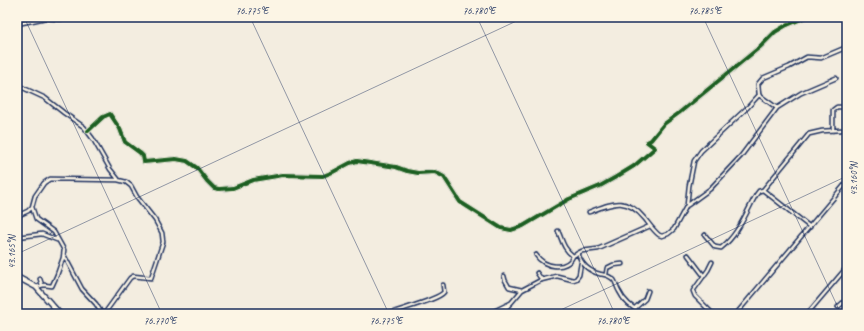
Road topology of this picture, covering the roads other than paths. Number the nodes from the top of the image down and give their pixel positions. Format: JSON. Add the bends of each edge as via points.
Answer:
{"nodes":[{"id":1,"x":67,"y":17,"type":"edge"},
{"id":2,"x":806,"y":17,"type":"edge"},
{"id":3,"x":17,"y":24,"type":"edge"},
{"id":4,"x":847,"y":47,"type":"edge"},
{"id":5,"x":836,"y":78,"type":"dead end"},
{"id":6,"x":17,"y":85,"type":"edge"},
{"id":7,"x":759,"y":94,"type":"junction"},
{"id":8,"x":847,"y":107,"type":"edge"},
{"id":9,"x":777,"y":108,"type":"junction"},
{"id":10,"x":841,"y":130,"type":"dead end"},
{"id":11,"x":88,"y":131,"type":"junction"},
{"id":12,"x":833,"y":131,"type":"junction"},
{"id":13,"x":118,"y":180,"type":"junction"},
{"id":14,"x":847,"y":182,"type":"edge"},
{"id":15,"x":763,"y":190,"type":"junction"},
{"id":16,"x":687,"y":205,"type":"junction"},
{"id":17,"x":32,"y":207,"type":"junction"},
{"id":18,"x":589,"y":212,"type":"dead end"},
{"id":19,"x":17,"y":216,"type":"edge"},
{"id":20,"x":650,"y":226,"type":"junction"},
{"id":21,"x":810,"y":227,"type":"junction"},
{"id":22,"x":558,"y":231,"type":"dead end"},
{"id":23,"x":705,"y":235,"type":"dead end"},
{"id":24,"x":17,"y":237,"type":"edge"},
{"id":25,"x":59,"y":241,"type":"junction"},
{"id":26,"x":578,"y":253,"type":"junction"},
{"id":27,"x":64,"y":254,"type":"junction"},
{"id":28,"x":536,"y":255,"type":"dead end"},
{"id":29,"x":688,"y":255,"type":"dead end"},
{"id":30,"x":573,"y":256,"type":"junction"},
{"id":31,"x":582,"y":262,"type":"junction"},
{"id":32,"x":712,"y":262,"type":"dead end"},
{"id":33,"x":622,"y":264,"type":"dead end"},
{"id":34,"x":847,"y":267,"type":"edge"},
{"id":35,"x":537,"y":273,"type":"dead end"},
{"id":36,"x":606,"y":274,"type":"junction"},
{"id":37,"x":504,"y":276,"type":"dead end"},
{"id":38,"x":704,"y":276,"type":"junction"},
{"id":39,"x":17,"y":277,"type":"edge"},
{"id":40,"x":40,"y":279,"type":"dead end"},
{"id":41,"x":542,"y":280,"type":"junction"},
{"id":42,"x":42,"y":285,"type":"junction"},
{"id":43,"x":443,"y":285,"type":"dead end"},
{"id":44,"x":36,"y":287,"type":"junction"},
{"id":45,"x":522,"y":290,"type":"junction"},
{"id":46,"x":648,"y":291,"type":"dead end"},
{"id":47,"x":847,"y":299,"type":"edge"},
{"id":48,"x":511,"y":303,"type":"junction"},
{"id":49,"x":838,"y":306,"type":"dead end"},
{"id":50,"x":634,"y":309,"type":"junction"},
{"id":51,"x":60,"y":314,"type":"edge"},
{"id":52,"x":103,"y":314,"type":"edge"},
{"id":53,"x":389,"y":314,"type":"edge"},
{"id":54,"x":488,"y":314,"type":"edge"},
{"id":55,"x":501,"y":314,"type":"edge"},
{"id":56,"x":644,"y":314,"type":"edge"},
{"id":57,"x":713,"y":314,"type":"edge"},
{"id":58,"x":736,"y":314,"type":"edge"},
{"id":59,"x":808,"y":314,"type":"edge"}],
"edges":[{"from":1,"to":3,"type":"street","via":[[45,18]]},
{"from":2,"to":11,"type":"street","via":[[775,32],[664,124],[647,142],[655,148],[634,166],[600,186],[569,199],[523,226],[511,230],[500,228],[460,202],[444,177],[435,172],[418,173],[357,161],[323,176],[283,175],[253,180],[233,188],[219,189],[188,161],[144,162],[143,156],[125,142],[110,114]]},
{"from":4,"to":7,"type":"street","via":[[821,58],[807,58],[763,78],[758,84]]},
{"from":5,"to":9,"type":"street"},
{"from":6,"to":11,"type":"street","via":[[50,101]]},
{"from":7,"to":9,"type":"street"},
{"from":7,"to":16,"type":"street","via":[[694,161]]},
{"from":8,"to":12,"type":"street","via":[[837,107],[833,110]]},
{"from":9,"to":16,"type":"street","via":[[741,156],[710,189]]},
{"from":10,"to":12,"type":"street"},
{"from":11,"to":13,"type":"street"},
{"from":12,"to":15,"type":"street","via":[[809,134]]},
{"from":13,"to":17,"type":"street","via":[[50,179],[35,196]]},
{"from":13,"to":52,"type":"street","via":[[131,186],[159,227],[163,242],[151,278],[130,278]]},
{"from":14,"to":21,"type":"street"},
{"from":15,"to":21,"type":"street"},
{"from":15,"to":23,"type":"street","via":[[759,190],[739,228],[725,246],[715,247]]},
{"from":16,"to":20,"type":"street","via":[[676,226],[668,234],[659,235]]},
{"from":17,"to":19,"type":"street"},
{"from":17,"to":25,"type":"street","via":[[36,219],[51,229]]},
{"from":18,"to":20,"type":"street","via":[[608,205],[626,203],[639,212]]},
{"from":20,"to":26,"type":"street","via":[[598,249]]},
{"from":21,"to":58,"type":"street"},
{"from":22,"to":30,"type":"street","via":[[562,244]]},
{"from":24,"to":25,"type":"street","via":[[42,234]]},
{"from":25,"to":27,"type":"street"},
{"from":26,"to":30,"type":"street"},
{"from":26,"to":31,"type":"street"},
{"from":27,"to":42,"type":"street","via":[[52,286]]},
{"from":27,"to":52,"type":"street","via":[[82,289]]},
{"from":28,"to":30,"type":"street","via":[[550,266],[568,263]]},
{"from":29,"to":38,"type":"street"},
{"from":31,"to":36,"type":"street","via":[[595,272]]},
{"from":31,"to":41,"type":"street","via":[[576,279],[557,276]]},
{"from":32,"to":38,"type":"street"},
{"from":33,"to":36,"type":"street","via":[[607,268]]},
{"from":34,"to":59,"type":"street"},
{"from":35,"to":41,"type":"street"},
{"from":36,"to":50,"type":"street","via":[[613,279],[620,295]]},
{"from":37,"to":45,"type":"street","via":[[509,287]]},
{"from":38,"to":57,"type":"street","via":[[693,293]]},
{"from":39,"to":44,"type":"street"},
{"from":40,"to":42,"type":"street"},
{"from":41,"to":45,"type":"street"},
{"from":42,"to":44,"type":"street"},
{"from":43,"to":53,"type":"street","via":[[442,295]]},
{"from":44,"to":51,"type":"street"},
{"from":45,"to":48,"type":"street"},
{"from":46,"to":50,"type":"street","via":[[645,299]]},
{"from":47,"to":49,"type":"street"},
{"from":48,"to":54,"type":"street"},
{"from":48,"to":55,"type":"street"},
{"from":50,"to":56,"type":"street"}]}
